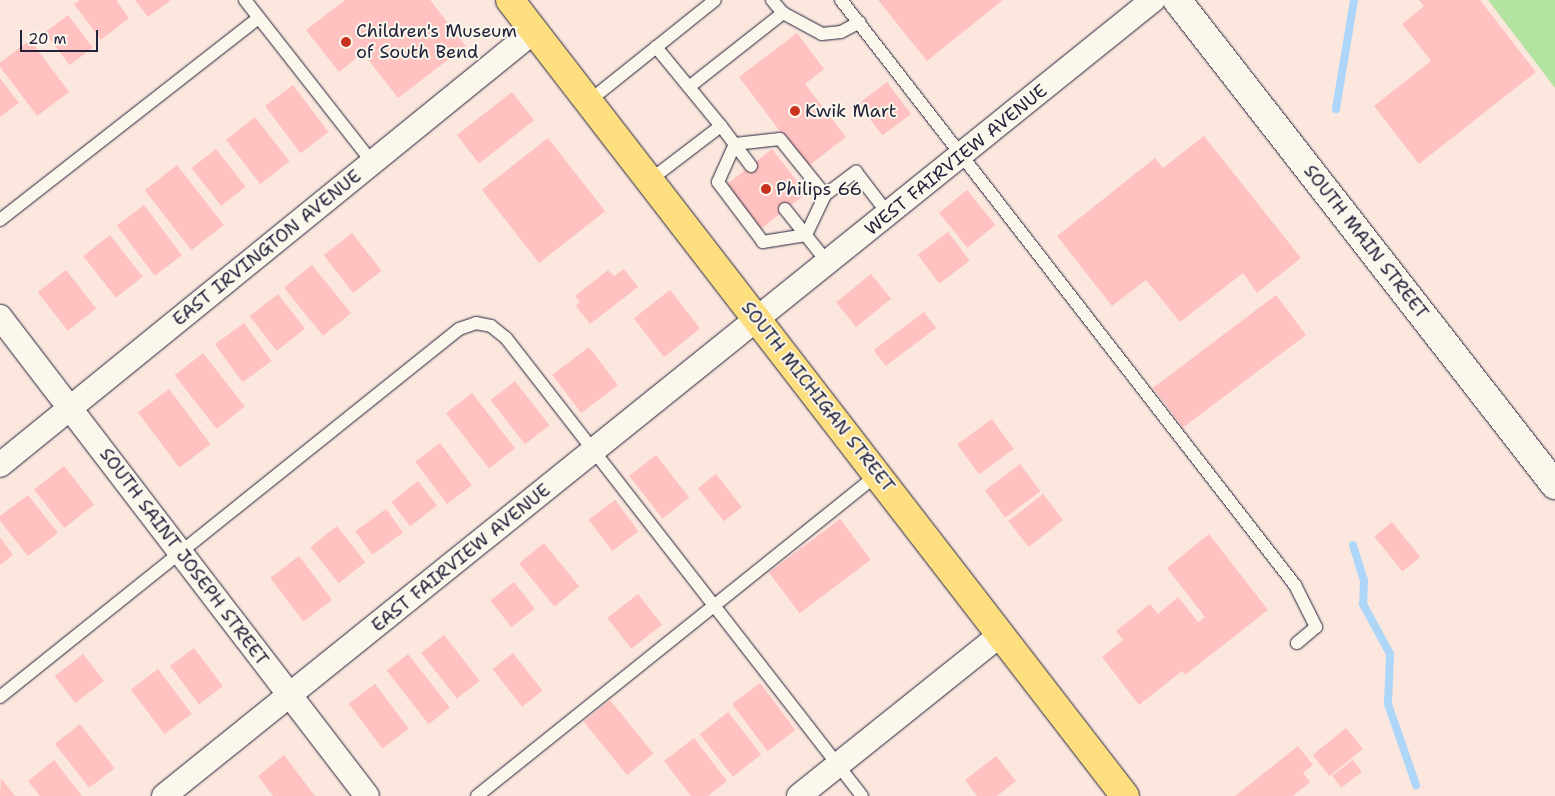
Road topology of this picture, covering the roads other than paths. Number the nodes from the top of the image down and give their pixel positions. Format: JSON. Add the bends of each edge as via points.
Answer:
{"nodes":[{"id":1,"x":245,"y":0,"type":"edge"},
{"id":2,"x":510,"y":0,"type":"edge"},
{"id":3,"x":715,"y":0,"type":"edge"},
{"id":4,"x":772,"y":0,"type":"edge"},
{"id":5,"x":841,"y":0,"type":"edge"},
{"id":6,"x":1153,"y":0,"type":"edge"},
{"id":7,"x":1177,"y":0,"type":"edge"},
{"id":8,"x":783,"y":13,"type":"junction"},
{"id":9,"x":259,"y":18,"type":"junction"},
{"id":10,"x":860,"y":22,"type":"junction"},
{"id":11,"x":534,"y":31,"type":"junction"},
{"id":12,"x":656,"y":47,"type":"junction"},
{"id":13,"x":689,"y":87,"type":"junction"},
{"id":14,"x":589,"y":101,"type":"junction"},
{"id":15,"x":721,"y":126,"type":"junction"},
{"id":16,"x":735,"y":144,"type":"junction"},
{"id":17,"x":964,"y":156,"type":"junction"},
{"id":18,"x":372,"y":162,"type":"junction"},
{"id":19,"x":751,"y":166,"type":"dead end"},
{"id":20,"x":650,"y":180,"type":"junction"},
{"id":21,"x":826,"y":195,"type":"junction"},
{"id":22,"x":785,"y":209,"type":"dead end"},
{"id":23,"x":889,"y":215,"type":"junction"},
{"id":24,"x":0,"y":220,"type":"edge"},
{"id":25,"x":806,"y":235,"type":"junction"},
{"id":26,"x":828,"y":263,"type":"junction"},
{"id":27,"x":0,"y":318,"type":"edge"},
{"id":28,"x":757,"y":319,"type":"junction"},
{"id":29,"x":71,"y":408,"type":"junction"},
{"id":30,"x":596,"y":450,"type":"junction"},
{"id":31,"x":0,"y":465,"type":"edge"},
{"id":32,"x":878,"y":474,"type":"junction"},
{"id":33,"x":1555,"y":485,"type":"edge"},
{"id":34,"x":181,"y":553,"type":"junction"},
{"id":35,"x":715,"y":606,"type":"junction"},
{"id":36,"x":1001,"y":634,"type":"junction"},
{"id":37,"x":1297,"y":643,"type":"dead end"},
{"id":38,"x":290,"y":695,"type":"junction"},
{"id":39,"x":0,"y":697,"type":"edge"},
{"id":40,"x":838,"y":765,"type":"junction"},
{"id":41,"x":164,"y":796,"type":"edge"},
{"id":42,"x":367,"y":796,"type":"edge"},
{"id":43,"x":478,"y":796,"type":"edge"},
{"id":44,"x":799,"y":796,"type":"edge"},
{"id":45,"x":862,"y":796,"type":"edge"},
{"id":46,"x":1125,"y":796,"type":"edge"}],
"edges":[{"from":1,"to":9,"type":"lane"},
{"from":2,"to":11,"type":"main road","name":"SOUTH MICHIGAN STREET"},
{"from":3,"to":12,"type":"lane"},
{"from":4,"to":8,"type":"lane"},
{"from":5,"to":10,"type":"lane"},
{"from":6,"to":17,"type":"street","name":"WEST FAIRVIEW AVENUE"},
{"from":7,"to":33,"type":"main road","name":"SOUTH MAIN STREET"},
{"from":8,"to":10,"type":"lane","via":[[822,34],[841,32]]},
{"from":8,"to":13,"type":"lane"},
{"from":9,"to":18,"type":"lane"},
{"from":9,"to":24,"type":"lane"},
{"from":10,"to":17,"type":"lane"},
{"from":11,"to":14,"type":"main road","name":"SOUTH MICHIGAN STREET"},
{"from":11,"to":18,"type":"street","name":"EAST IRVINGTON AVENUE"},
{"from":12,"to":13,"type":"lane"},
{"from":12,"to":14,"type":"lane"},
{"from":13,"to":15,"type":"lane"},
{"from":14,"to":20,"type":"main road","name":"SOUTH MICHIGAN STREET"},
{"from":15,"to":16,"type":"lane"},
{"from":15,"to":20,"type":"lane"},
{"from":16,"to":19,"type":"lane"},
{"from":16,"to":21,"type":"lane","via":[[780,139]]},
{"from":16,"to":25,"type":"lane","via":[[718,182],[763,242]]},
{"from":17,"to":23,"type":"street","name":"WEST FAIRVIEW AVENUE"},
{"from":17,"to":37,"type":"lane","via":[[1295,585],[1316,628]]},
{"from":18,"to":29,"type":"street","name":"EAST IRVINGTON AVENUE"},
{"from":20,"to":28,"type":"main road","name":"SOUTH MICHIGAN STREET"},
{"from":21,"to":23,"type":"lane","via":[[856,172]]},
{"from":21,"to":25,"type":"lane"},
{"from":22,"to":25,"type":"lane"},
{"from":23,"to":26,"type":"street","name":"WEST FAIRVIEW AVENUE"},
{"from":25,"to":26,"type":"lane"},
{"from":26,"to":28,"type":"street","name":"WEST FAIRVIEW AVENUE"},
{"from":27,"to":29,"type":"street","name":"SOUTH SAINT JOSEPH STREET"},
{"from":28,"to":30,"type":"street","name":"EAST FAIRVIEW AVENUE"},
{"from":28,"to":32,"type":"main road","name":"SOUTH MICHIGAN STREET"},
{"from":29,"to":31,"type":"street","name":"EAST IRVINGTON AVENUE"},
{"from":29,"to":34,"type":"street","name":"SOUTH SAINT JOSEPH STREET"},
{"from":30,"to":34,"type":"lane","via":[[506,338],[491,326],[476,324],[459,328]]},
{"from":30,"to":35,"type":"lane"},
{"from":30,"to":38,"type":"street","name":"EAST FAIRVIEW AVENUE"},
{"from":32,"to":35,"type":"lane"},
{"from":32,"to":36,"type":"main road","name":"SOUTH MICHIGAN STREET"},
{"from":34,"to":38,"type":"street","name":"SOUTH SAINT JOSEPH STREET"},
{"from":34,"to":39,"type":"lane"},
{"from":35,"to":40,"type":"lane"},
{"from":35,"to":43,"type":"lane"},
{"from":36,"to":40,"type":"street"},
{"from":36,"to":46,"type":"main road","name":"SOUTH MICHIGAN STREET"},
{"from":38,"to":41,"type":"street","name":"EAST FAIRVIEW AVENUE"},
{"from":38,"to":42,"type":"street","name":"SOUTH SAINT JOSEPH STREET"},
{"from":40,"to":44,"type":"street"},
{"from":40,"to":45,"type":"lane"}]}
